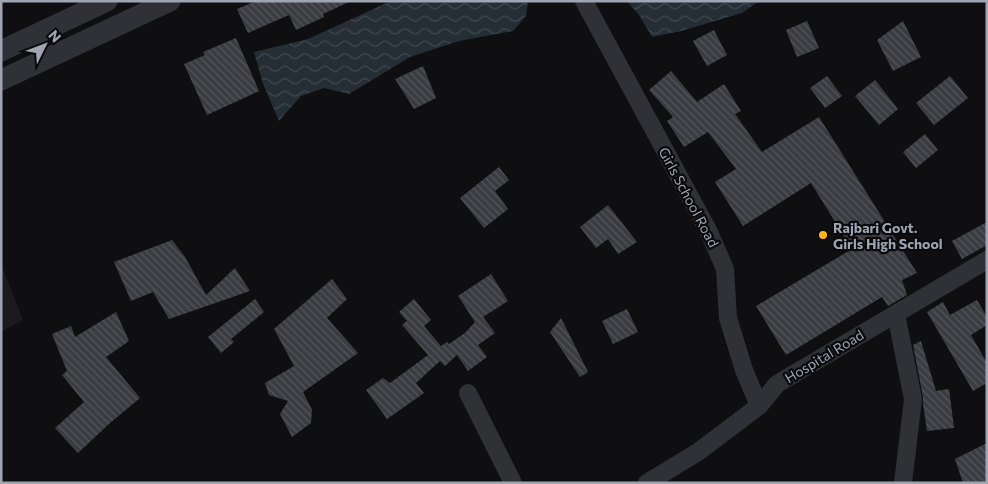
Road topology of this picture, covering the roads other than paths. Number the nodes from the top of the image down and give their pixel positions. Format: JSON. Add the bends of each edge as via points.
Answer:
{"nodes":[{"id":1,"x":107,"y":1,"type":"edge"},
{"id":2,"x":584,"y":1,"type":"edge"},
{"id":3,"x":166,"y":2,"type":"edge"},
{"id":4,"x":1,"y":51,"type":"edge"},
{"id":5,"x":1,"y":80,"type":"edge"},
{"id":6,"x":987,"y":260,"type":"edge"},
{"id":7,"x":896,"y":314,"type":"junction"},
{"id":8,"x":468,"y":393,"type":"dead end"},
{"id":9,"x":758,"y":406,"type":"junction"},
{"id":10,"x":513,"y":483,"type":"edge"},
{"id":11,"x":647,"y":483,"type":"edge"},
{"id":12,"x":903,"y":483,"type":"edge"}],
"edges":[{"from":1,"to":4,"type":"street"},
{"from":2,"to":9,"type":"street","name":"Girls School Road","via":[[712,238],[725,269],[728,318]]},
{"from":3,"to":5,"type":"street"},
{"from":6,"to":7,"type":"street","name":"Hospital Road"},
{"from":7,"to":9,"type":"street","name":"Hospital Road","via":[[777,384]]},
{"from":7,"to":12,"type":"street","via":[[913,399]]},
{"from":8,"to":10,"type":"street"},
{"from":9,"to":11,"type":"street","name":"Hospital Road","via":[[698,452]]}]}
